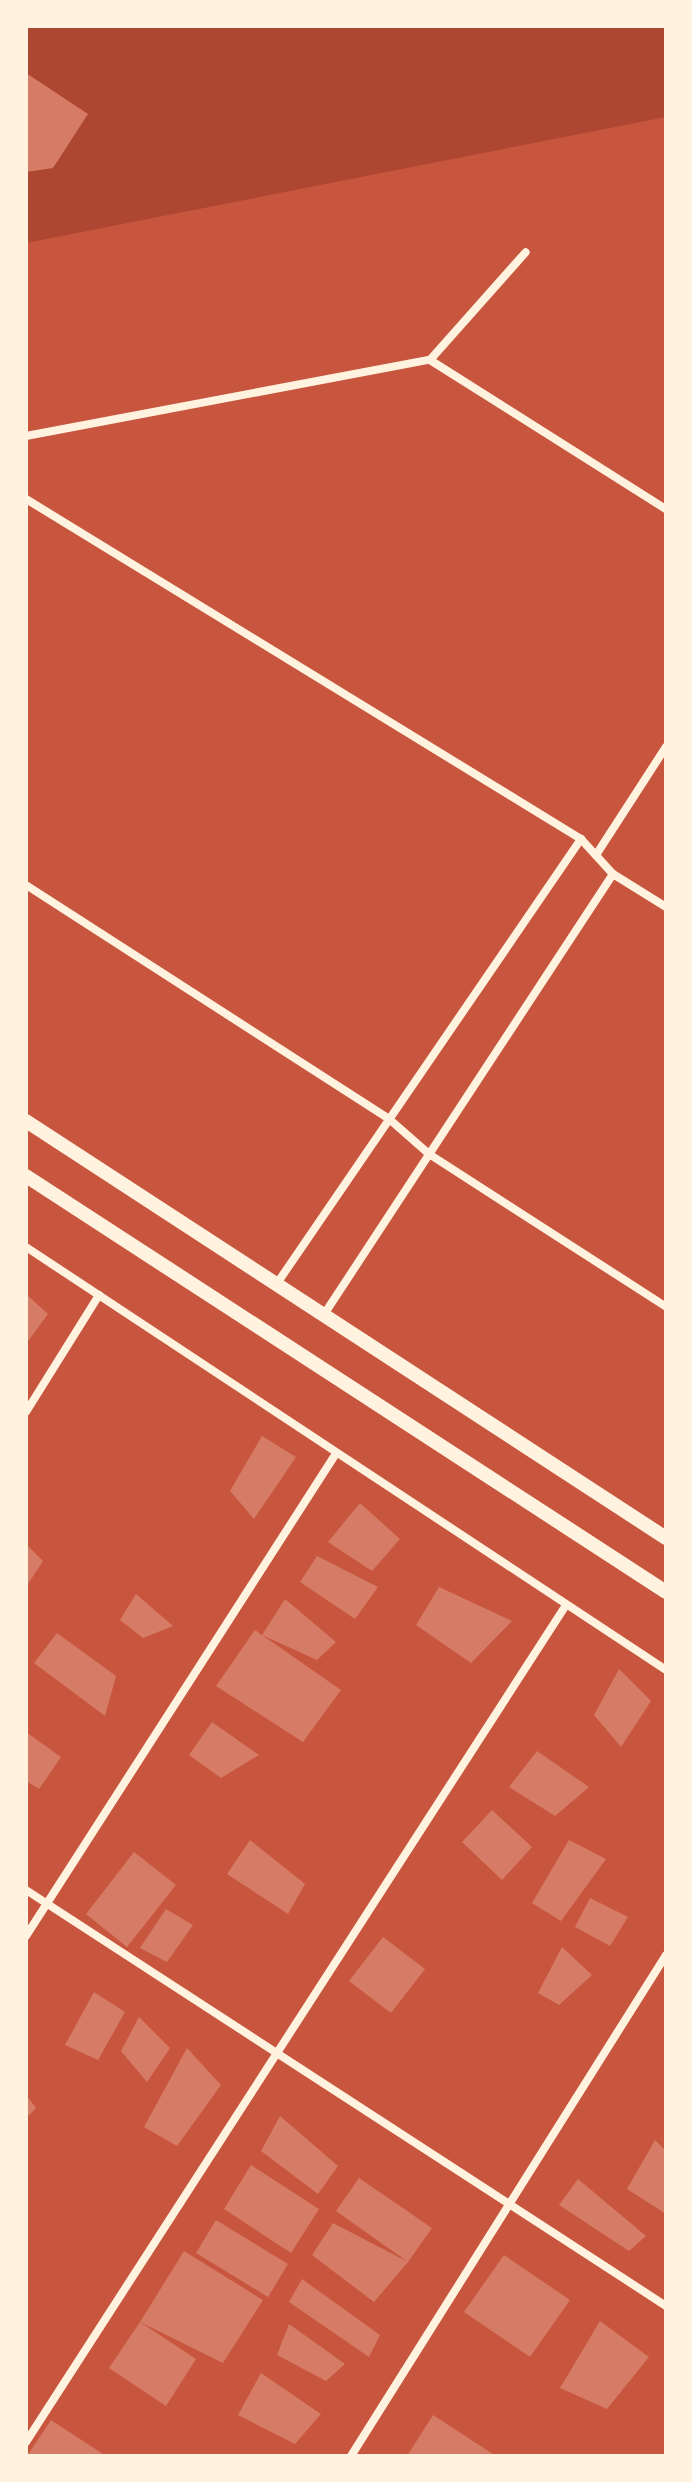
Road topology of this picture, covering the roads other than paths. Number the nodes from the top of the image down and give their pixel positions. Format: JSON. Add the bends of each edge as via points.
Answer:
{"nodes":[{"id":1,"x":526,"y":252,"type":"dead end"},
{"id":2,"x":430,"y":360,"type":"junction"},
{"id":3,"x":26,"y":436,"type":"edge"},
{"id":4,"x":26,"y":499,"type":"edge"},
{"id":5,"x":666,"y":509,"type":"edge"},
{"id":6,"x":666,"y":747,"type":"edge"},
{"id":7,"x":581,"y":839,"type":"junction"},
{"id":8,"x":596,"y":855,"type":"junction"},
{"id":9,"x":613,"y":874,"type":"junction"},
{"id":10,"x":26,"y":885,"type":"edge"},
{"id":11,"x":666,"y":907,"type":"edge"},
{"id":12,"x":388,"y":1118,"type":"junction"},
{"id":13,"x":26,"y":1121,"type":"edge"},
{"id":14,"x":429,"y":1154,"type":"junction"},
{"id":15,"x":26,"y":1176,"type":"edge"},
{"id":16,"x":26,"y":1247,"type":"edge"},
{"id":17,"x":278,"y":1282,"type":"junction"},
{"id":18,"x":99,"y":1295,"type":"junction"},
{"id":19,"x":666,"y":1307,"type":"edge"},
{"id":20,"x":325,"y":1313,"type":"junction"},
{"id":21,"x":26,"y":1412,"type":"edge"},
{"id":22,"x":335,"y":1455,"type":"junction"},
{"id":23,"x":666,"y":1538,"type":"edge"},
{"id":24,"x":666,"y":1592,"type":"edge"},
{"id":25,"x":566,"y":1605,"type":"junction"},
{"id":26,"x":666,"y":1670,"type":"edge"},
{"id":27,"x":26,"y":1890,"type":"edge"},
{"id":28,"x":47,"y":1903,"type":"junction"},
{"id":29,"x":26,"y":1936,"type":"edge"},
{"id":30,"x":666,"y":1955,"type":"edge"},
{"id":31,"x":277,"y":2053,"type":"junction"},
{"id":32,"x":509,"y":2204,"type":"junction"},
{"id":33,"x":666,"y":2306,"type":"edge"},
{"id":34,"x":26,"y":2442,"type":"edge"},
{"id":35,"x":351,"y":2456,"type":"edge"}],
"edges":[{"from":1,"to":2,"type":"street"},
{"from":2,"to":3,"type":"street"},
{"from":2,"to":5,"type":"street"},
{"from":4,"to":7,"type":"street"},
{"from":6,"to":8,"type":"street"},
{"from":7,"to":8,"type":"street"},
{"from":7,"to":12,"type":"street"},
{"from":8,"to":9,"type":"street"},
{"from":9,"to":11,"type":"street"},
{"from":9,"to":14,"type":"street"},
{"from":10,"to":12,"type":"street"},
{"from":12,"to":14,"type":"street"},
{"from":12,"to":17,"type":"street"},
{"from":13,"to":17,"type":"street"},
{"from":14,"to":19,"type":"street"},
{"from":14,"to":20,"type":"street"},
{"from":15,"to":24,"type":"street"},
{"from":16,"to":18,"type":"street"},
{"from":17,"to":20,"type":"street"},
{"from":18,"to":21,"type":"street"},
{"from":18,"to":22,"type":"street"},
{"from":20,"to":23,"type":"street"},
{"from":22,"to":25,"type":"street"},
{"from":22,"to":28,"type":"street"},
{"from":25,"to":26,"type":"street"},
{"from":25,"to":31,"type":"street"},
{"from":27,"to":28,"type":"street"},
{"from":28,"to":29,"type":"street"},
{"from":28,"to":31,"type":"street"},
{"from":30,"to":32,"type":"street"},
{"from":31,"to":32,"type":"street"},
{"from":31,"to":34,"type":"street"},
{"from":32,"to":33,"type":"street"},
{"from":32,"to":35,"type":"street"}]}
